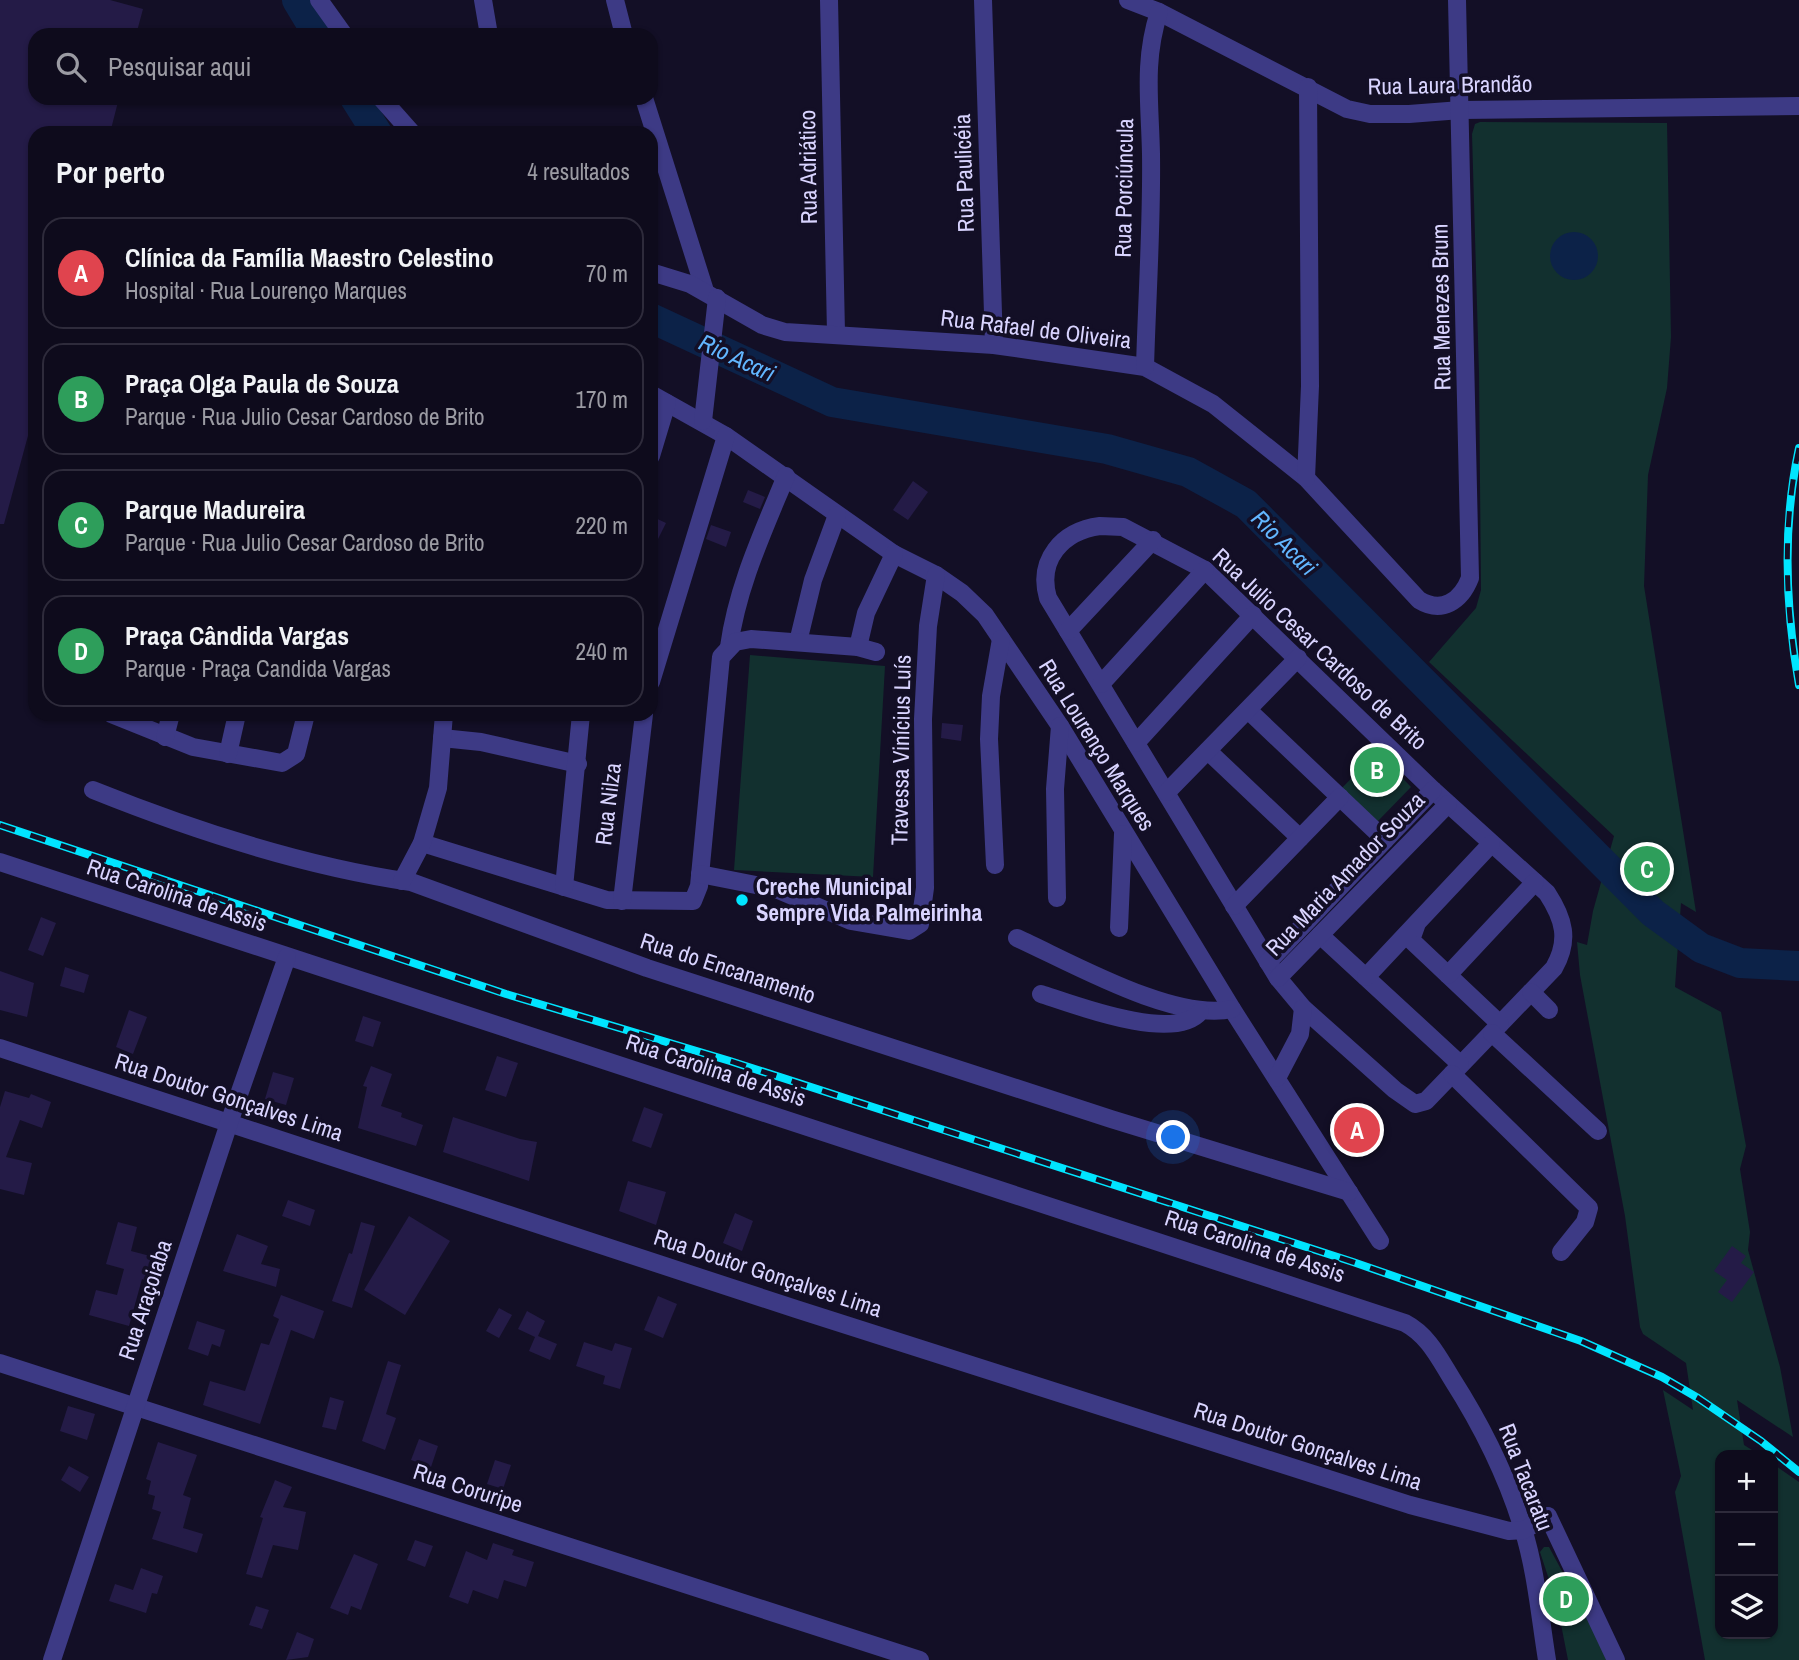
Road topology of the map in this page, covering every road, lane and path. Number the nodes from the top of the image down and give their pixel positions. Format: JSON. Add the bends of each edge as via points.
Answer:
{"nodes":[{"id":1,"x":319,"y":0,"type":"edge"},
{"id":2,"x":483,"y":0,"type":"edge"},
{"id":3,"x":615,"y":0,"type":"edge"},
{"id":4,"x":829,"y":0,"type":"edge"},
{"id":5,"x":983,"y":0,"type":"edge"},
{"id":6,"x":1128,"y":0,"type":"edge"},
{"id":7,"x":1457,"y":0,"type":"edge"},
{"id":8,"x":1159,"y":12,"type":"junction"},
{"id":9,"x":339,"y":28,"type":"edge"},
{"id":10,"x":488,"y":28,"type":"edge"},
{"id":11,"x":622,"y":28,"type":"edge"},
{"id":12,"x":1308,"y":87,"type":"junction"},
{"id":13,"x":387,"y":105,"type":"edge"},
{"id":14,"x":646,"y":105,"type":"edge"},
{"id":15,"x":1799,"y":106,"type":"edge"},
{"id":16,"x":1461,"y":110,"type":"junction"},
{"id":17,"x":406,"y":126,"type":"edge"},
{"id":18,"x":654,"y":126,"type":"edge"},
{"id":19,"x":658,"y":139,"type":"edge"},
{"id":20,"x":658,"y":275,"type":"edge"},
{"id":21,"x":711,"y":295,"type":"junction"},
{"id":22,"x":836,"y":333,"type":"junction"},
{"id":23,"x":994,"y":345,"type":"junction"},
{"id":24,"x":1145,"y":367,"type":"junction"},
{"id":25,"x":659,"y":399,"type":"edge"},
{"id":26,"x":703,"y":421,"type":"junction"},
{"id":27,"x":726,"y":436,"type":"junction"},
{"id":28,"x":786,"y":476,"type":"junction"},
{"id":29,"x":1306,"y":478,"type":"junction"},
{"id":30,"x":837,"y":514,"type":"junction"},
{"id":31,"x":1153,"y":540,"type":"junction"},
{"id":32,"x":894,"y":554,"type":"junction"},
{"id":33,"x":1205,"y":570,"type":"junction"},
{"id":34,"x":936,"y":575,"type":"junction"},
{"id":35,"x":1448,"y":604,"type":"joint"},
{"id":36,"x":1253,"y":615,"type":"junction"},
{"id":37,"x":1068,"y":631,"type":"junction"},
{"id":38,"x":1001,"y":639,"type":"junction"},
{"id":39,"x":797,"y":642,"type":"junction"},
{"id":40,"x":729,"y":647,"type":"junction"},
{"id":41,"x":1298,"y":658,"type":"junction"},
{"id":42,"x":658,"y":659,"type":"edge"},
{"id":43,"x":1101,"y":684,"type":"junction"},
{"id":44,"x":1248,"y":710,"type":"junction"},
{"id":45,"x":127,"y":721,"type":"edge"},
{"id":46,"x":170,"y":721,"type":"edge"},
{"id":47,"x":235,"y":721,"type":"edge"},
{"id":48,"x":304,"y":721,"type":"edge"},
{"id":49,"x":443,"y":721,"type":"edge"},
{"id":50,"x":581,"y":721,"type":"edge"},
{"id":51,"x":643,"y":721,"type":"edge"},
{"id":52,"x":1060,"y":726,"type":"junction"},
{"id":53,"x":165,"y":737,"type":"junction"},
{"id":54,"x":442,"y":738,"type":"junction"},
{"id":55,"x":1136,"y":743,"type":"junction"},
{"id":56,"x":1208,"y":751,"type":"junction"},
{"id":57,"x":228,"y":754,"type":"junction"},
{"id":58,"x":578,"y":764,"type":"junction"},
{"id":59,"x":93,"y":790,"type":"dead end"},
{"id":60,"x":1433,"y":790,"type":"junction"},
{"id":61,"x":1167,"y":792,"type":"junction"},
{"id":62,"x":1340,"y":797,"type":"junction"},
{"id":63,"x":1448,"y":804,"type":"junction"},
{"id":64,"x":1123,"y":834,"type":"junction"},
{"id":65,"x":1300,"y":838,"type":"junction"},
{"id":66,"x":1385,"y":840,"type":"junction"},
{"id":67,"x":422,"y":843,"type":"junction"},
{"id":68,"x":1491,"y":844,"type":"junction"},
{"id":69,"x":0,"y":862,"type":"edge"},
{"id":70,"x":995,"y":865,"type":"dead end"},
{"id":71,"x":700,"y":874,"type":"junction"},
{"id":72,"x":402,"y":881,"type":"junction"},
{"id":73,"x":1535,"y":883,"type":"junction"},
{"id":74,"x":564,"y":887,"type":"junction"},
{"id":75,"x":1057,"y":898,"type":"dead end"},
{"id":76,"x":622,"y":901,"type":"junction"},
{"id":77,"x":1234,"y":906,"type":"junction"},
{"id":78,"x":1415,"y":928,"type":"junction"},
{"id":79,"x":1119,"y":929,"type":"dead end"},
{"id":80,"x":1320,"y":934,"type":"junction"},
{"id":81,"x":1017,"y":939,"type":"dead end"},
{"id":82,"x":287,"y":957,"type":"junction"},
{"id":83,"x":1268,"y":962,"type":"junction"},
{"id":84,"x":1448,"y":975,"type":"junction"},
{"id":85,"x":1366,"y":977,"type":"junction"},
{"id":86,"x":1278,"y":978,"type":"junction"},
{"id":87,"x":1531,"y":992,"type":"junction"},
{"id":88,"x":1041,"y":994,"type":"dead end"},
{"id":89,"x":1303,"y":1008,"type":"junction"},
{"id":90,"x":1232,"y":1009,"type":"junction"},
{"id":91,"x":1549,"y":1010,"type":"dead end"},
{"id":92,"x":1200,"y":1012,"type":"junction"},
{"id":93,"x":1496,"y":1028,"type":"junction"},
{"id":94,"x":0,"y":1048,"type":"edge"},
{"id":95,"x":1456,"y":1069,"type":"junction"},
{"id":96,"x":1277,"y":1078,"type":"junction"},
{"id":97,"x":229,"y":1123,"type":"junction"},
{"id":98,"x":1598,"y":1131,"type":"dead end"},
{"id":99,"x":1349,"y":1192,"type":"junction"},
{"id":100,"x":1380,"y":1241,"type":"dead end"},
{"id":101,"x":1561,"y":1252,"type":"dead end"},
{"id":102,"x":1416,"y":1328,"type":"joint"},
{"id":103,"x":0,"y":1363,"type":"edge"},
{"id":104,"x":136,"y":1406,"type":"junction"},
{"id":105,"x":1524,"y":1530,"type":"junction"},
{"id":106,"x":52,"y":1660,"type":"edge"},
{"id":107,"x":920,"y":1660,"type":"edge"},
{"id":108,"x":1547,"y":1660,"type":"edge"},
{"id":109,"x":1616,"y":1660,"type":"edge"}],
"edges":[{"from":1,"to":9,"type":"street"},
{"from":2,"to":10,"type":"street"},
{"from":3,"to":11,"type":"street"},
{"from":4,"to":22,"type":"street","name":"Rua Adriático"},
{"from":5,"to":23,"type":"street","name":"Rua Paulicéia"},
{"from":6,"to":8,"type":"street","name":"Rua Laura Brandão"},
{"from":7,"to":16,"type":"street","name":"Rua Menezes Brum"},
{"from":8,"to":12,"type":"street","name":"Rua Laura Brandão"},
{"from":8,"to":24,"type":"street","name":"Rua Porciúncula","via":[[1147,67],[1151,155]]},
{"from":12,"to":16,"type":"street","name":"Rua Laura Brandão","via":[[1347,109],[1370,114]]},
{"from":12,"to":29,"type":"street","via":[[1310,386]]},
{"from":13,"to":17,"type":"street"},
{"from":14,"to":18,"type":"street"},
{"from":15,"to":16,"type":"street","name":"Rua Laura Brandão"},
{"from":16,"to":35,"type":"street","name":"Rua Menezes Brum","via":[[1470,578],[1463,593]]},
{"from":19,"to":21,"type":"street"},
{"from":20,"to":21,"type":"street","name":"Rua Rafael de Oliveira"},
{"from":21,"to":22,"type":"street","name":"Rua Rafael de Oliveira","via":[[785,332]]},
{"from":21,"to":26,"type":"street","via":[[714,317]]},
{"from":22,"to":23,"type":"street","name":"Rua Rafael de Oliveira"},
{"from":23,"to":24,"type":"street","name":"Rua Rafael de Oliveira"},
{"from":24,"to":29,"type":"street","name":"Rua Rafael de Oliveira","via":[[1213,404]]},
{"from":25,"to":26,"type":"street","name":"Rua Lourenço Marques"},
{"from":26,"to":27,"type":"street","name":"Rua Lourenço Marques"},
{"from":27,"to":28,"type":"street","name":"Rua Lourenço Marques"},
{"from":27,"to":42,"type":"street"},
{"from":28,"to":30,"type":"street","name":"Rua Lourenço Marques"},
{"from":28,"to":40,"type":"street","via":[[748,570]]},
{"from":29,"to":35,"type":"street","name":"Rua Rafael de Oliveira","via":[[1419,600],[1436,607]]},
{"from":30,"to":32,"type":"street","name":"Rua Lourenço Marques"},
{"from":30,"to":39,"type":"street"},
{"from":31,"to":33,"type":"street","name":"Rua Julio Cesar Cardoso de Brito"},
{"from":31,"to":37,"type":"street"},
{"from":31,"to":37,"type":"street","name":"Rua Julio Cesar Cardoso de Brito","via":[[1123,527],[1091,527],[1083,528],[1056,550],[1045,565],[1043,581]]},
{"from":32,"to":34,"type":"street","name":"Rua Lourenço Marques"},
{"from":32,"to":39,"type":"street","via":[[866,613],[867,650]]},
{"from":33,"to":36,"type":"street","name":"Rua Julio Cesar Cardoso de Brito"},
{"from":33,"to":43,"type":"street"},
{"from":34,"to":38,"type":"street","name":"Rua Lourenço Marques","via":[[985,615]]},
{"from":34,"to":71,"type":"street","name":"Travessa Vinícius Luís","via":[[925,662],[925,888],[920,924],[909,931],[852,921],[776,889]]},
{"from":36,"to":41,"type":"street","name":"Rua Julio Cesar Cardoso de Brito"},
{"from":36,"to":55,"type":"street"},
{"from":37,"to":43,"type":"street","name":"Rua Julio Cesar Cardoso de Brito"},
{"from":38,"to":52,"type":"street","name":"Rua Lourenço Marques"},
{"from":38,"to":70,"type":"street","via":[[989,739]]},
{"from":39,"to":40,"type":"street","via":[[741,639]]},
{"from":40,"to":71,"type":"street","via":[[721,657],[717,678]]},
{"from":41,"to":44,"type":"street"},
{"from":41,"to":60,"type":"street","name":"Rua Julio Cesar Cardoso de Brito"},
{"from":43,"to":55,"type":"street","name":"Rua Julio Cesar Cardoso de Brito"},
{"from":44,"to":56,"type":"street"},
{"from":44,"to":62,"type":"street"},
{"from":45,"to":53,"type":"street"},
{"from":46,"to":53,"type":"street"},
{"from":47,"to":57,"type":"street"},
{"from":48,"to":57,"type":"street","via":[[293,759],[282,763]]},
{"from":49,"to":54,"type":"street"},
{"from":50,"to":58,"type":"street"},
{"from":51,"to":76,"type":"street","name":"Rua Nilza"},
{"from":52,"to":64,"type":"street","name":"Rua Lourenço Marques"},
{"from":52,"to":75,"type":"street","via":[[1055,789]]},
{"from":53,"to":57,"type":"street"},
{"from":54,"to":58,"type":"street"},
{"from":54,"to":67,"type":"street","via":[[441,772]]},
{"from":55,"to":61,"type":"street","name":"Rua Julio Cesar Cardoso de Brito"},
{"from":56,"to":61,"type":"street"},
{"from":56,"to":65,"type":"street"},
{"from":58,"to":74,"type":"street"},
{"from":59,"to":72,"type":"street","name":"Rua do Encanamento","via":[[159,816],[303,860]]},
{"from":60,"to":63,"type":"street","name":"Rua Julio Cesar Cardoso de Brito"},
{"from":60,"to":66,"type":"street","name":"Rua Maria Amador Souza"},
{"from":61,"to":77,"type":"street","name":"Rua Julio Cesar Cardoso de Brito"},
{"from":62,"to":65,"type":"street"},
{"from":62,"to":66,"type":"street"},
{"from":63,"to":68,"type":"street","name":"Rua Julio Cesar Cardoso de Brito"},
{"from":63,"to":80,"type":"street","name":"Rua Maria Amador Souza"},
{"from":64,"to":79,"type":"street"},
{"from":64,"to":90,"type":"street","name":"Rua Lourenço Marques"},
{"from":65,"to":77,"type":"street"},
{"from":66,"to":83,"type":"street","name":"Rua Maria Amador Souza"},
{"from":67,"to":72,"type":"street"},
{"from":67,"to":74,"type":"street"},
{"from":68,"to":73,"type":"street","name":"Rua Julio Cesar Cardoso de Brito"},
{"from":68,"to":78,"type":"street"},
{"from":69,"to":82,"type":"street","name":"Rua Carolina de Assis"},
{"from":71,"to":76,"type":"street","via":[[694,901]]},
{"from":72,"to":99,"type":"street","name":"Rua do Encanamento","via":[[659,972]]},
{"from":73,"to":84,"type":"street"},
{"from":73,"to":87,"type":"street","name":"Rua Julio Cesar Cardoso de Brito","via":[[1557,909],[1565,943],[1554,968]]},
{"from":74,"to":76,"type":"street"},
{"from":77,"to":83,"type":"street","name":"Rua Julio Cesar Cardoso de Brito"},
{"from":78,"to":84,"type":"street","via":[[1411,940]]},
{"from":78,"to":85,"type":"street"},
{"from":80,"to":85,"type":"street"},
{"from":80,"to":86,"type":"street","name":"Rua Maria Amador Souza"},
{"from":81,"to":92,"type":"street","via":[[1171,1007]]},
{"from":82,"to":97,"type":"street","name":"Rua Araçoiaba"},
{"from":82,"to":102,"type":"street","name":"Rua Carolina de Assis","via":[[1373,1310]]},
{"from":83,"to":86,"type":"street","name":"Rua Julio Cesar Cardoso de Brito"},
{"from":84,"to":93,"type":"street"},
{"from":85,"to":95,"type":"street"},
{"from":86,"to":89,"type":"street","name":"Rua Julio Cesar Cardoso de Brito"},
{"from":87,"to":91,"type":"street"},
{"from":87,"to":93,"type":"street","name":"Rua Julio Cesar Cardoso de Brito"},
{"from":88,"to":92,"type":"street","via":[[1094,1011],[1166,1025],[1190,1022]]},
{"from":89,"to":95,"type":"street","name":"Rua Julio Cesar Cardoso de Brito","via":[[1415,1104],[1426,1101]]},
{"from":89,"to":96,"type":"street","via":[[1296,1043]]},
{"from":90,"to":92,"type":"street"},
{"from":90,"to":96,"type":"street","name":"Rua Lourenço Marques"},
{"from":93,"to":95,"type":"street","name":"Rua Julio Cesar Cardoso de Brito"},
{"from":93,"to":98,"type":"street"},
{"from":94,"to":97,"type":"street","name":"Rua Doutor Gonçalves Lima"},
{"from":95,"to":101,"type":"street","via":[[1589,1208],[1585,1222]]},
{"from":96,"to":99,"type":"street","name":"Rua Lourenço Marques"},
{"from":97,"to":104,"type":"street","name":"Rua Araçoiaba"},
{"from":97,"to":105,"type":"street","name":"Rua Doutor Gonçalves Lima","via":[[1409,1505],[1489,1527]]},
{"from":99,"to":100,"type":"street","name":"Rua Lourenço Marques"},
{"from":102,"to":105,"type":"street","name":"Rua Tacaratu","via":[[1487,1438]]},
{"from":103,"to":104,"type":"street","name":"Rua Coruripe"},
{"from":104,"to":106,"type":"street","name":"Rua Araçoiaba"},
{"from":104,"to":107,"type":"street","name":"Rua Coruripe"},
{"from":105,"to":108,"type":"street","name":"Rua Tacaratu"},
{"from":105,"to":109,"type":"street","via":[[1548,1516]]}]}
